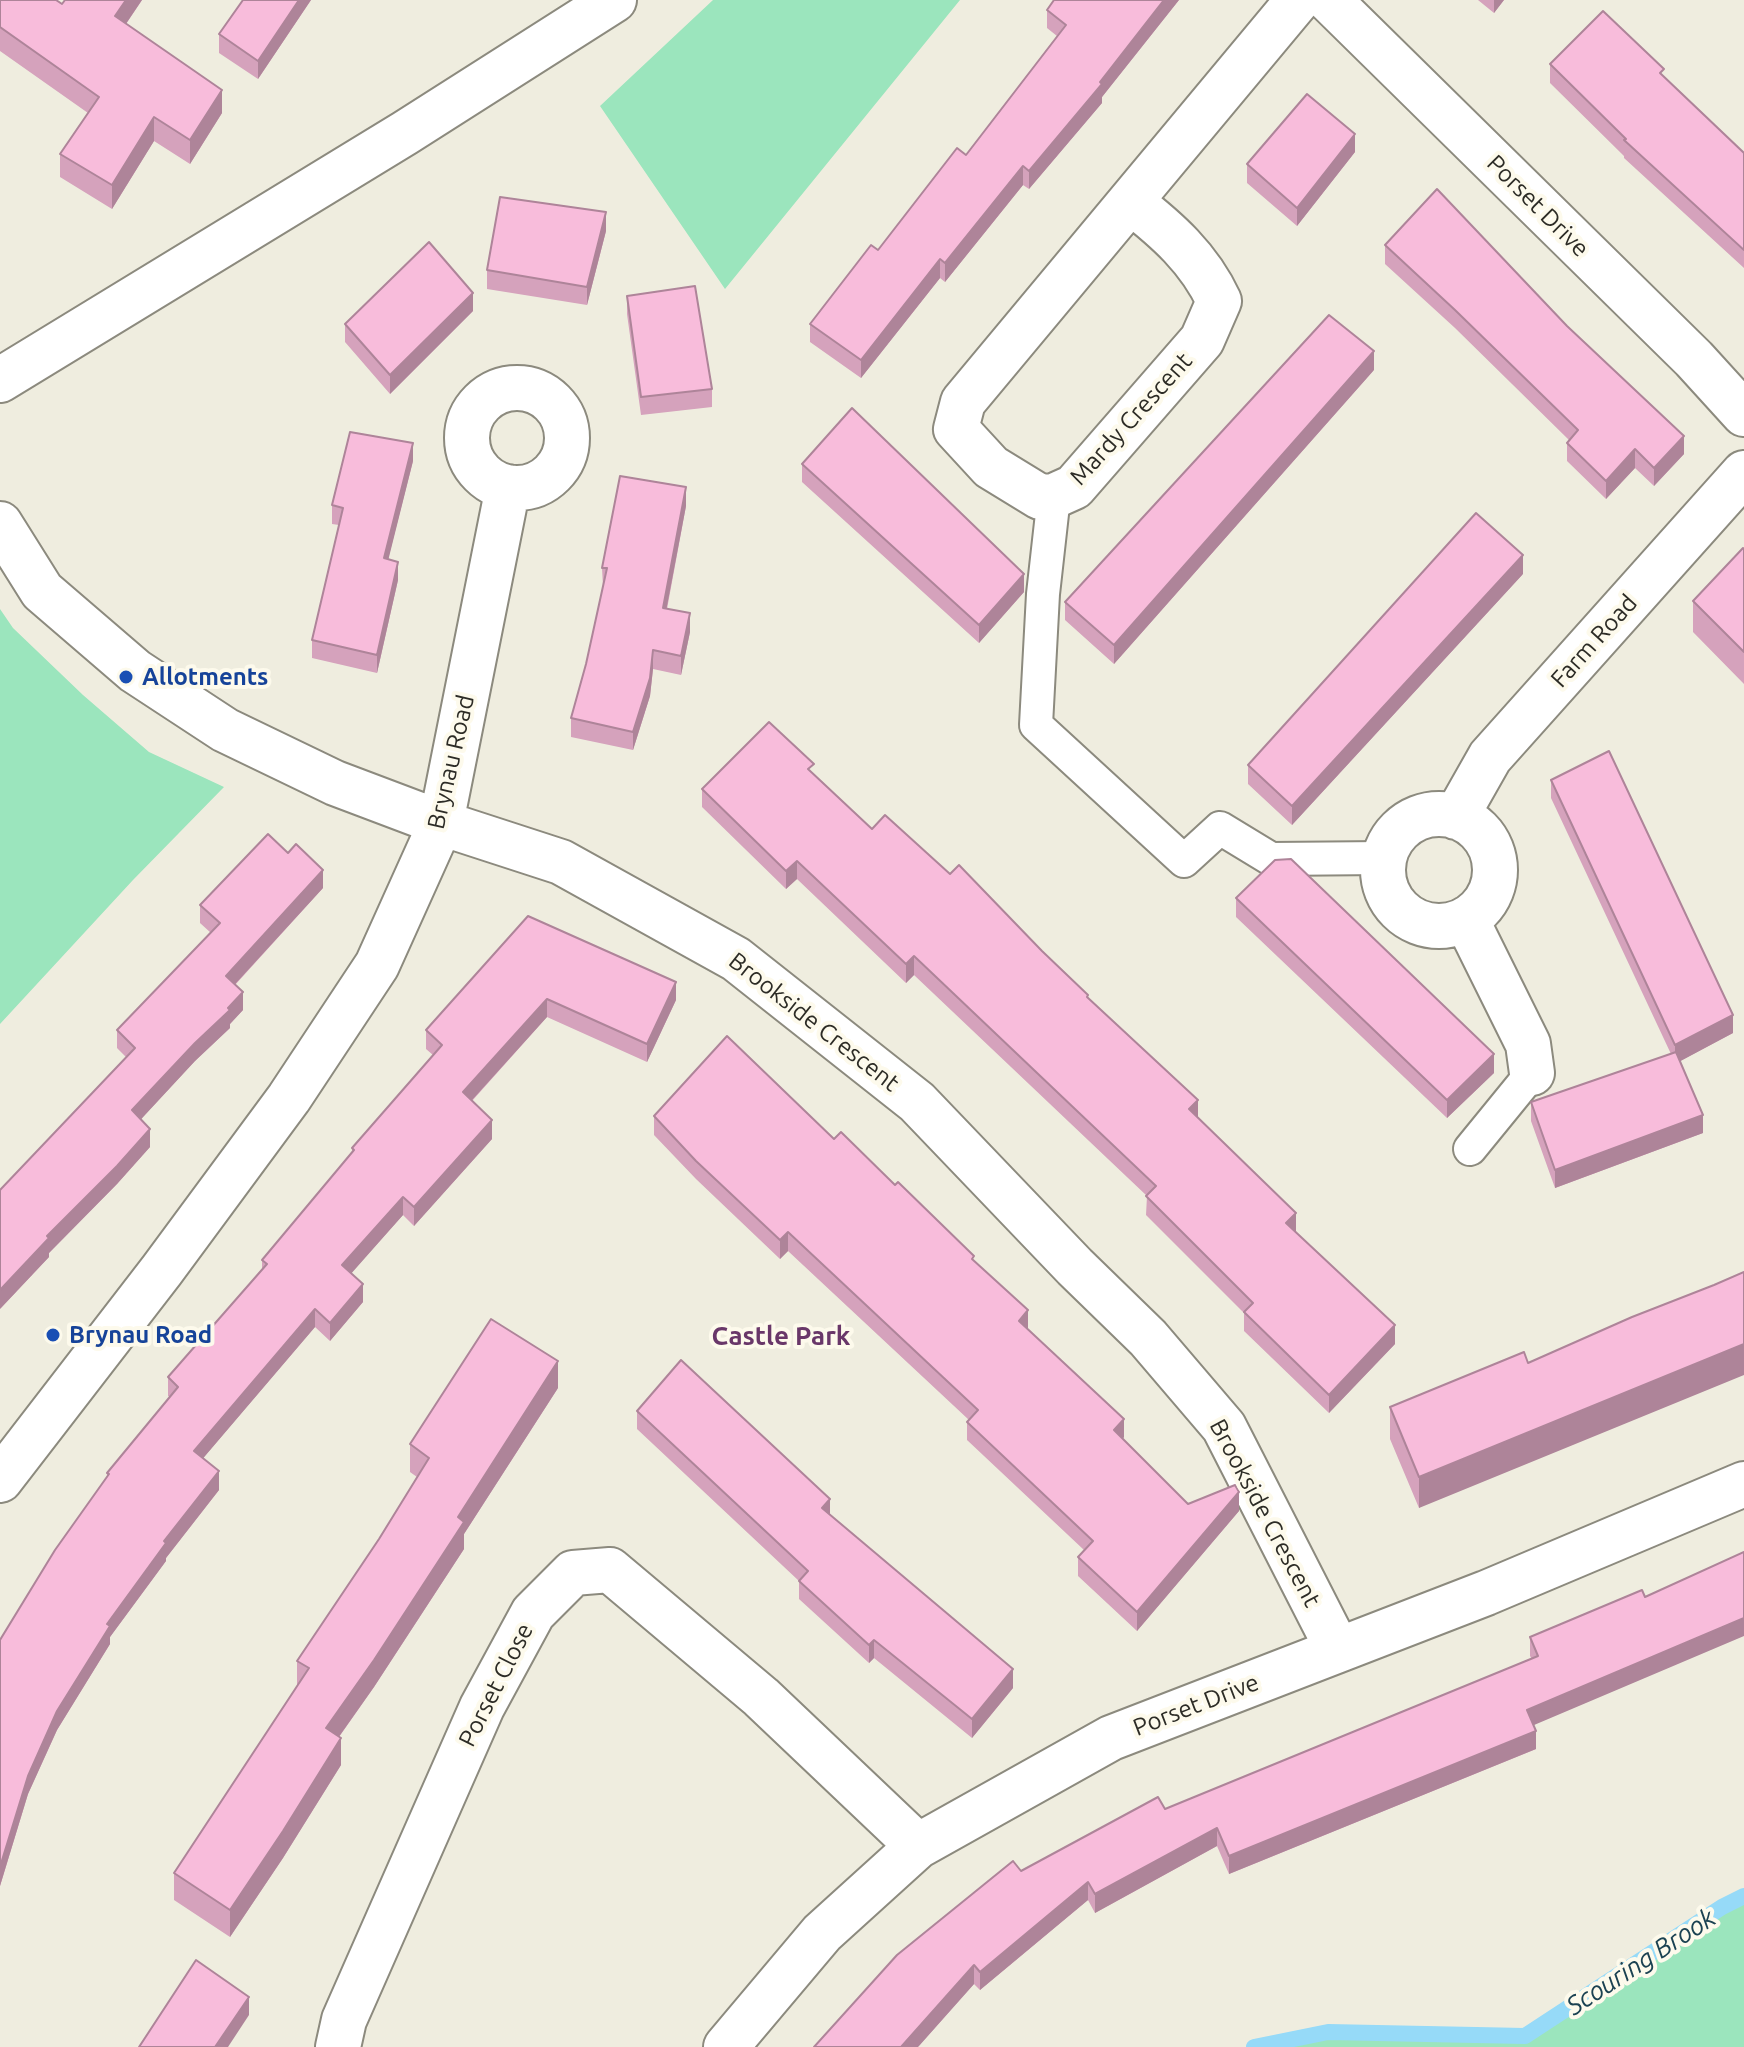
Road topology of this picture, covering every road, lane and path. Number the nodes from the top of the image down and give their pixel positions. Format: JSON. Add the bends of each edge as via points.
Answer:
{"nodes":[{"id":1,"x":614,"y":0,"type":"edge"},
{"id":2,"x":1298,"y":0,"type":"edge"},
{"id":3,"x":1329,"y":0,"type":"edge"},
{"id":4,"x":1131,"y":202,"type":"junction"},
{"id":5,"x":0,"y":380,"type":"edge"},
{"id":6,"x":1744,"y":414,"type":"edge"},
{"id":7,"x":1744,"y":473,"type":"edge"},
{"id":8,"x":508,"y":487,"type":"dead end"},
{"id":9,"x":1054,"y":496,"type":"junction"},
{"id":10,"x":0,"y":524,"type":"edge"},
{"id":11,"x":1456,"y":817,"type":"junction"},
{"id":12,"x":441,"y":823,"type":"junction"},
{"id":13,"x":1384,"y":858,"type":"junction"},
{"id":14,"x":1466,"y":919,"type":"junction"},
{"id":15,"x":1532,"y":1073,"type":"joint"},
{"id":16,"x":1470,"y":1149,"type":"dead end"},
{"id":17,"x":0,"y":1480,"type":"edge"},
{"id":18,"x":1744,"y":1484,"type":"edge"},
{"id":19,"x":1338,"y":1650,"type":"junction"},
{"id":20,"x":918,"y":1846,"type":"junction"},
{"id":21,"x":338,"y":2047,"type":"edge"},
{"id":22,"x":726,"y":2047,"type":"edge"}],
"edges":[{"from":1,"to":5,"type":"street"},
{"from":2,"to":4,"type":"street","name":"Mardy Crescent"},
{"from":3,"to":6,"type":"street","name":"Porset Drive"},
{"from":4,"to":9,"type":"street","name":"Mardy Crescent","via":[[1172,234],[1206,275],[1219,301],[1202,340],[1074,487]]},
{"from":4,"to":9,"type":"street","name":"Mardy Crescent","via":[[963,402],[956,429],[991,467],[1040,497]]},
{"from":7,"to":11,"type":"street","name":"Farm Road","via":[[1490,757]]},
{"from":8,"to":12,"type":"street","name":"Brynau Road"},
{"from":9,"to":13,"type":"lane","via":[[1036,725],[1184,861],[1220,828],[1271,859]]},
{"from":10,"to":12,"type":"street","name":"Brookside Crescent","via":[[42,591],[135,671],[225,730],[335,783]]},
{"from":11,"to":13,"type":"street","via":[[1420,817],[1403,827]]},
{"from":11,"to":14,"type":"street","via":[[1486,838],[1496,872],[1482,906]]},
{"from":12,"to":17,"type":"street","name":"Brynau Road","via":[[377,965],[289,1098]]},
{"from":12,"to":19,"type":"street","name":"Brookside Crescent","via":[[561,862],[736,959],[917,1102],[1148,1338],[1224,1427]]},
{"from":13,"to":14,"type":"street","via":[[1389,895],[1400,910],[1433,925]]},
{"from":14,"to":15,"type":"street","via":[[1528,1044]]},
{"from":15,"to":16,"type":"lane"},
{"from":18,"to":19,"type":"street","name":"Porset Drive"},
{"from":19,"to":20,"type":"street","name":"Porset Drive","via":[[1111,1738]]},
{"from":20,"to":21,"type":"street","name":"Porset Close","via":[[761,1697],[610,1570],[573,1573],[533,1613],[482,1707],[344,2020]]},
{"from":20,"to":22,"type":"street","name":"Porset Drive","via":[[822,1933]]}]}
